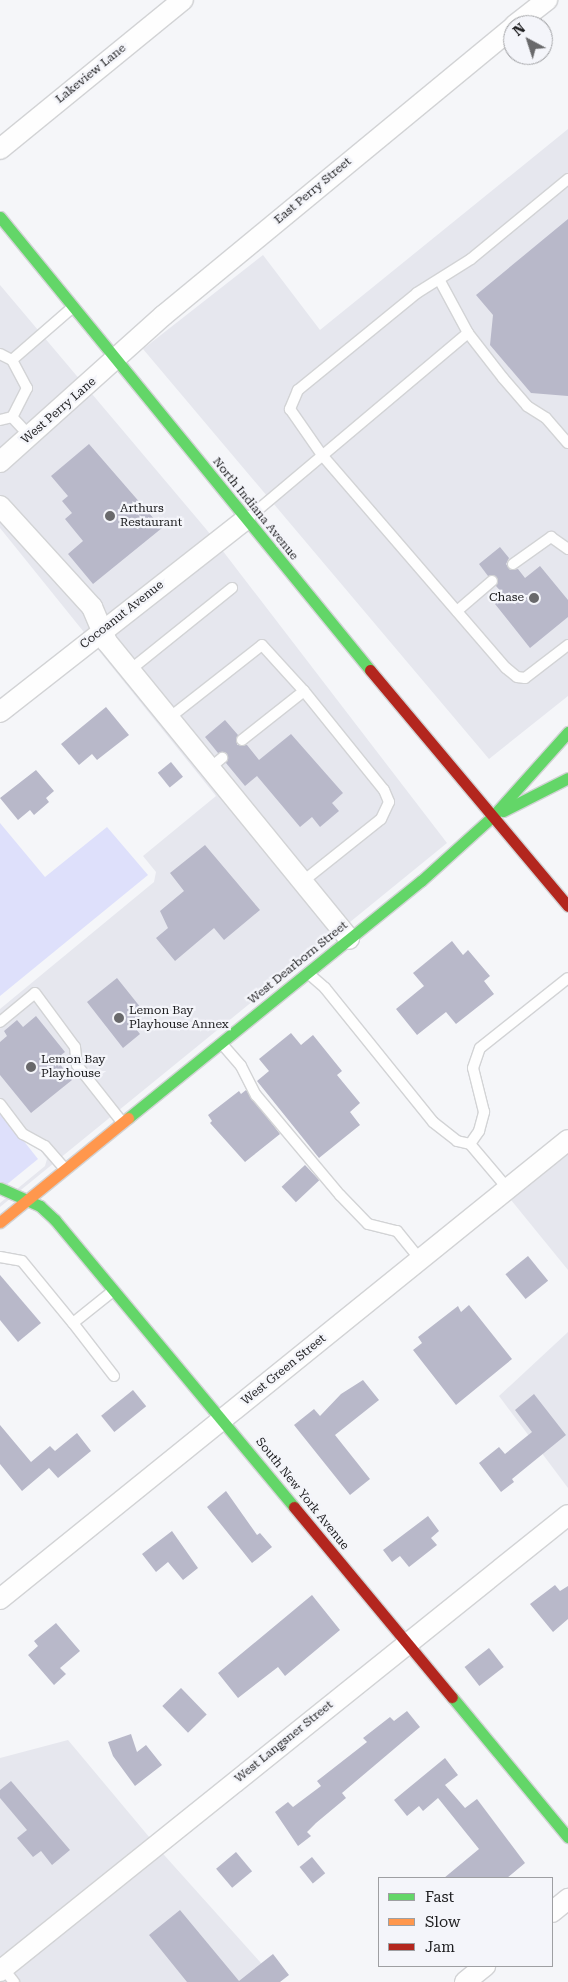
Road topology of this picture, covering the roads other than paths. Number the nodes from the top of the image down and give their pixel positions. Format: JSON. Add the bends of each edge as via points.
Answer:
{"nodes":[{"id":1,"x":183,"y":0,"type":"edge"},
{"id":2,"x":547,"y":0,"type":"edge"},
{"id":3,"x":528,"y":15,"type":"edge"},
{"id":4,"x":503,"y":35,"type":"edge"},
{"id":5,"x":0,"y":149,"type":"edge"},
{"id":6,"x":568,"y":179,"type":"edge"},
{"id":7,"x":0,"y":217,"type":"edge"},
{"id":8,"x":11,"y":230,"type":"junction"},
{"id":9,"x":0,"y":239,"type":"edge"},
{"id":10,"x":440,"y":281,"type":"junction"},
{"id":11,"x":75,"y":305,"type":"junction"},
{"id":12,"x":468,"y":333,"type":"junction"},
{"id":13,"x":0,"y":354,"type":"edge"},
{"id":14,"x":12,"y":360,"type":"junction"},
{"id":15,"x":118,"y":360,"type":"junction"},
{"id":16,"x":12,"y":417,"type":"junction"},
{"id":17,"x":0,"y":420,"type":"edge"},
{"id":18,"x":30,"y":436,"type":"junction"},
{"id":19,"x":568,"y":443,"type":"edge"},
{"id":20,"x":322,"y":455,"type":"junction"},
{"id":21,"x":0,"y":462,"type":"edge"},
{"id":22,"x":0,"y":506,"type":"edge"},
{"id":23,"x":245,"y":520,"type":"junction"},
{"id":24,"x":568,"y":549,"type":"edge"},
{"id":25,"x":513,"y":564,"type":"dead end"},
{"id":26,"x":492,"y":581,"type":"dead end"},
{"id":27,"x":232,"y":588,"type":"dead end"},
{"id":28,"x":457,"y":611,"type":"junction"},
{"id":29,"x":104,"y":629,"type":"junction"},
{"id":30,"x":568,"y":645,"type":"edge"},
{"id":31,"x":130,"y":670,"type":"junction"},
{"id":32,"x":304,"y":691,"type":"junction"},
{"id":33,"x":0,"y":712,"type":"edge"},
{"id":34,"x":169,"y":718,"type":"junction"},
{"id":35,"x":568,"y":732,"type":"edge"},
{"id":36,"x":242,"y":740,"type":"dead end"},
{"id":37,"x":568,"y":778,"type":"edge"},
{"id":38,"x":493,"y":816,"type":"junction"},
{"id":39,"x":302,"y":882,"type":"junction"},
{"id":40,"x":568,"y":906,"type":"edge"},
{"id":41,"x":349,"y":939,"type":"junction"},
{"id":42,"x":308,"y":973,"type":"junction"},
{"id":43,"x":568,"y":978,"type":"edge"},
{"id":44,"x":0,"y":1022,"type":"edge"},
{"id":45,"x":221,"y":1043,"type":"junction"},
{"id":46,"x":0,"y":1104,"type":"edge"},
{"id":47,"x":123,"y":1123,"type":"junction"},
{"id":48,"x":568,"y":1140,"type":"edge"},
{"id":49,"x":470,"y":1144,"type":"junction"},
{"id":50,"x":66,"y":1170,"type":"junction"},
{"id":51,"x":0,"y":1188,"type":"edge"},
{"id":52,"x":508,"y":1189,"type":"junction"},
{"id":53,"x":26,"y":1201,"type":"junction"},
{"id":54,"x":0,"y":1222,"type":"edge"},
{"id":55,"x":0,"y":1257,"type":"edge"},
{"id":56,"x":420,"y":1259,"type":"junction"},
{"id":57,"x":114,"y":1290,"type":"junction"},
{"id":58,"x":73,"y":1323,"type":"junction"},
{"id":59,"x":114,"y":1376,"type":"dead end"},
{"id":60,"x":223,"y":1419,"type":"junction"},
{"id":61,"x":568,"y":1515,"type":"edge"},
{"id":62,"x":0,"y":1599,"type":"edge"},
{"id":63,"x":406,"y":1644,"type":"junction"},
{"id":64,"x":568,"y":1837,"type":"edge"},
{"id":65,"x":568,"y":1899,"type":"edge"},
{"id":66,"x":553,"y":1911,"type":"edge"},
{"id":67,"x":484,"y":1967,"type":"edge"},
{"id":68,"x":6,"y":1974,"type":"edge"},
{"id":69,"x":465,"y":1982,"type":"edge"}],
"edges":[{"from":1,"to":5,"type":"street","name":"Lakeview Lane"},
{"from":2,"to":3,"type":"street","name":"East Perry Street"},
{"from":4,"to":15,"type":"street","name":"East Perry Street","via":[[164,315]]},
{"from":6,"to":10,"type":"lane"},
{"from":7,"to":8,"type":"street","name":"North Indiana Avenue"},
{"from":8,"to":9,"type":"lane"},
{"from":8,"to":11,"type":"street","name":"North Indiana Avenue"},
{"from":10,"to":12,"type":"lane"},
{"from":10,"to":20,"type":"lane","via":[[417,293],[298,390],[290,409]]},
{"from":11,"to":14,"type":"lane"},
{"from":11,"to":15,"type":"street","name":"North Indiana Avenue"},
{"from":12,"to":19,"type":"lane","via":[[527,406],[553,424]]},
{"from":12,"to":20,"type":"lane"},
{"from":13,"to":14,"type":"lane"},
{"from":14,"to":16,"type":"lane","via":[[27,388]]},
{"from":15,"to":18,"type":"street","name":"West Perry Lane"},
{"from":15,"to":23,"type":"street","name":"North Indiana Avenue"},
{"from":16,"to":17,"type":"lane"},
{"from":16,"to":18,"type":"lane"},
{"from":18,"to":21,"type":"street","name":"West Perry Lane"},
{"from":20,"to":23,"type":"lane"},
{"from":20,"to":28,"type":"lane"},
{"from":22,"to":29,"type":"street","via":[[92,607]]},
{"from":23,"to":29,"type":"street","name":"Cocoanut Avenue"},
{"from":23,"to":38,"type":"street","name":"North Indiana Avenue"},
{"from":24,"to":25,"type":"lane","via":[[551,538]]},
{"from":26,"to":28,"type":"lane"},
{"from":27,"to":31,"type":"lane"},
{"from":28,"to":30,"type":"lane","via":[[517,677],[534,674]]},
{"from":29,"to":31,"type":"street","via":[[108,642]]},
{"from":29,"to":33,"type":"street","name":"Cocoanut Avenue"},
{"from":31,"to":34,"type":"street"},
{"from":32,"to":34,"type":"lane","via":[[262,645]]},
{"from":32,"to":36,"type":"lane"},
{"from":32,"to":39,"type":"lane","via":[[384,790],[387,812]]},
{"from":34,"to":39,"type":"street","via":[[216,763]]},
{"from":35,"to":38,"type":"street"},
{"from":37,"to":38,"type":"street"},
{"from":38,"to":40,"type":"street","name":"North Indiana Avenue"},
{"from":38,"to":41,"type":"street","name":"West Dearborn Street"},
{"from":39,"to":41,"type":"street"},
{"from":41,"to":42,"type":"street","name":"West Dearborn Street"},
{"from":42,"to":45,"type":"street","name":"West Dearborn Street"},
{"from":42,"to":49,"type":"lane","via":[[325,988],[433,1122],[457,1142]]},
{"from":43,"to":49,"type":"lane","via":[[480,1048],[473,1068],[484,1112],[479,1131]]},
{"from":44,"to":47,"type":"lane","via":[[35,993],[75,1047],[77,1065]]},
{"from":45,"to":47,"type":"street","name":"West Dearborn Street"},
{"from":45,"to":56,"type":"lane","via":[[241,1066],[256,1095],[368,1224],[397,1231]]},
{"from":46,"to":50,"type":"lane","via":[[23,1134],[45,1146]]},
{"from":47,"to":50,"type":"street","name":"West Dearborn Street"},
{"from":48,"to":52,"type":"street","name":"West Green Street"},
{"from":49,"to":52,"type":"lane"},
{"from":50,"to":53,"type":"street","name":"West Dearborn Street"},
{"from":51,"to":53,"type":"street","name":"South New York Avenue"},
{"from":52,"to":56,"type":"street","name":"West Green Street"},
{"from":53,"to":54,"type":"street","name":"West Dearborn Street"},
{"from":53,"to":57,"type":"street","name":"South New York Avenue","via":[[40,1206],[55,1220]]},
{"from":55,"to":58,"type":"lane","via":[[22,1262]]},
{"from":56,"to":60,"type":"street","name":"West Green Street"},
{"from":57,"to":58,"type":"lane"},
{"from":57,"to":60,"type":"street","name":"South New York Avenue"},
{"from":58,"to":59,"type":"lane"},
{"from":60,"to":62,"type":"street","name":"West Green Street"},
{"from":60,"to":63,"type":"street","name":"South New York Avenue"},
{"from":61,"to":63,"type":"street","name":"West Langsner Street"},
{"from":63,"to":64,"type":"street","name":"South New York Avenue"},
{"from":63,"to":68,"type":"street","name":"West Langsner Street"},
{"from":65,"to":66,"type":"street"},
{"from":67,"to":69,"type":"street"}]}
